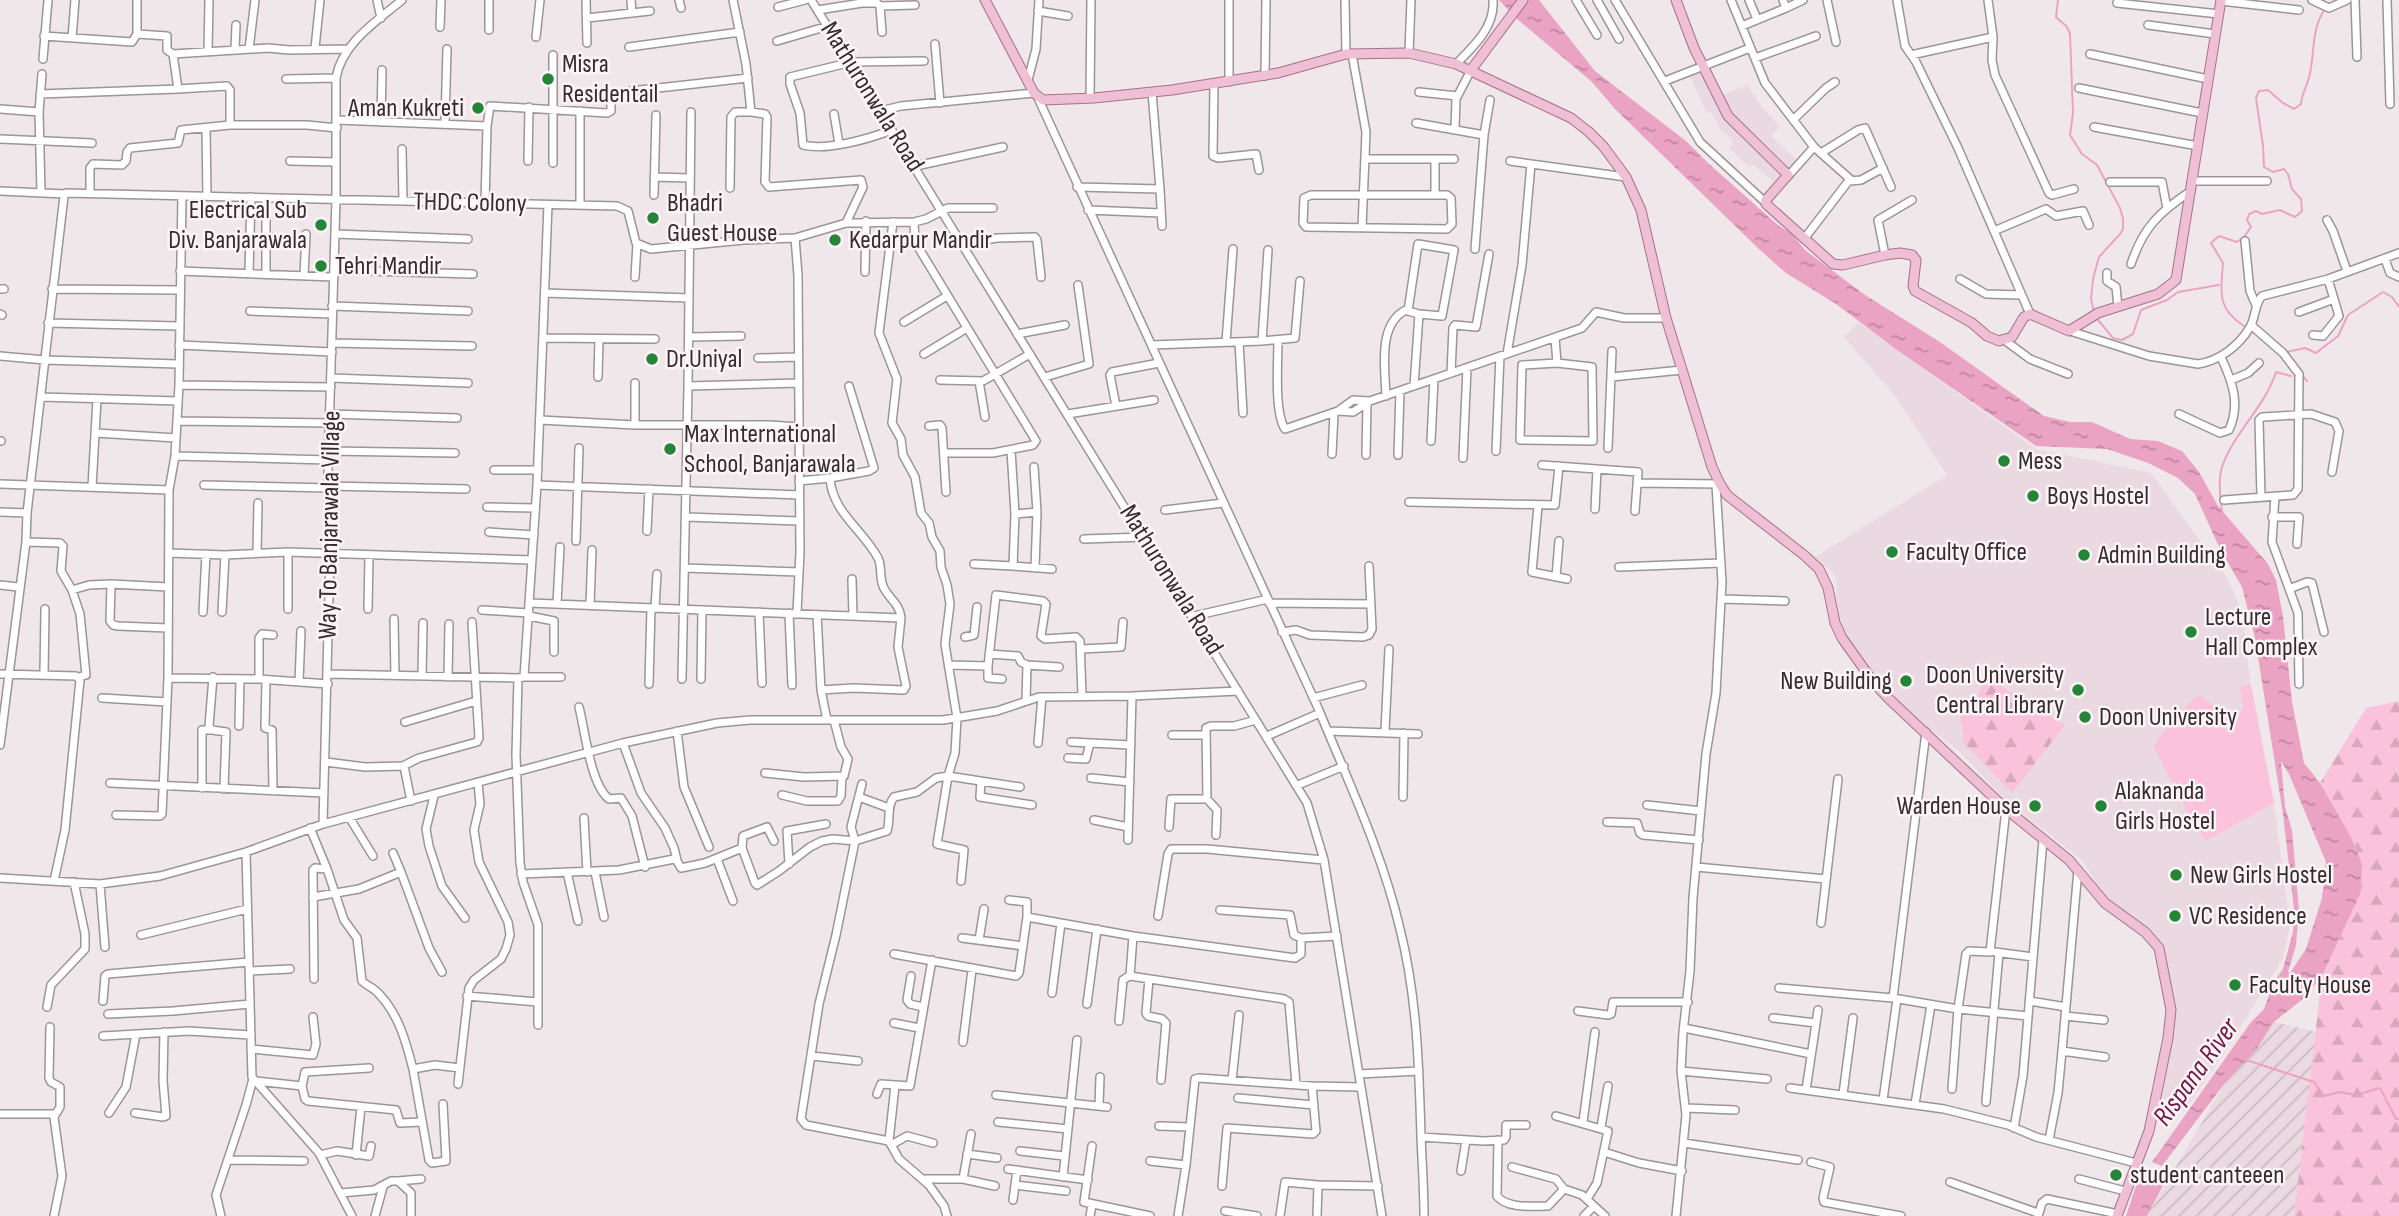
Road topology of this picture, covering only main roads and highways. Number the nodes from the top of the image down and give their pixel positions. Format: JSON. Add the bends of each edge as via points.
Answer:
{"nodes":[{"id":1,"x":985,"y":0,"type":"edge"},
{"id":2,"x":1523,"y":0,"type":"edge"},
{"id":3,"x":1676,"y":0,"type":"edge"},
{"id":4,"x":2221,"y":0,"type":"edge"},
{"id":5,"x":1471,"y":70,"type":"junction"},
{"id":6,"x":2118,"y":1215,"type":"edge"}],
"edges":[{"from":1,"to":5,"type":"main road","via":[[1036,95],[1045,100],[1229,82],[1349,54],[1409,53]]},
{"from":2,"to":5,"type":"main road"},
{"from":3,"to":4,"type":"main road","via":[[1702,65],[1733,123],[1788,175],[1765,202],[1838,265],[1912,254],[1917,293],[1999,341],[2012,337],[2030,314],[2070,331],[2098,313],[2158,294],[2176,280]]},
{"from":5,"to":6,"type":"main road","via":[[1571,118],[1596,139],[1626,177],[1641,210],[1666,318],[1718,484],[1819,569],[1842,638],[1874,683],[2006,809],[2069,860],[2105,903],[2154,939],[2169,991],[2168,1038],[2149,1131]]}]}
